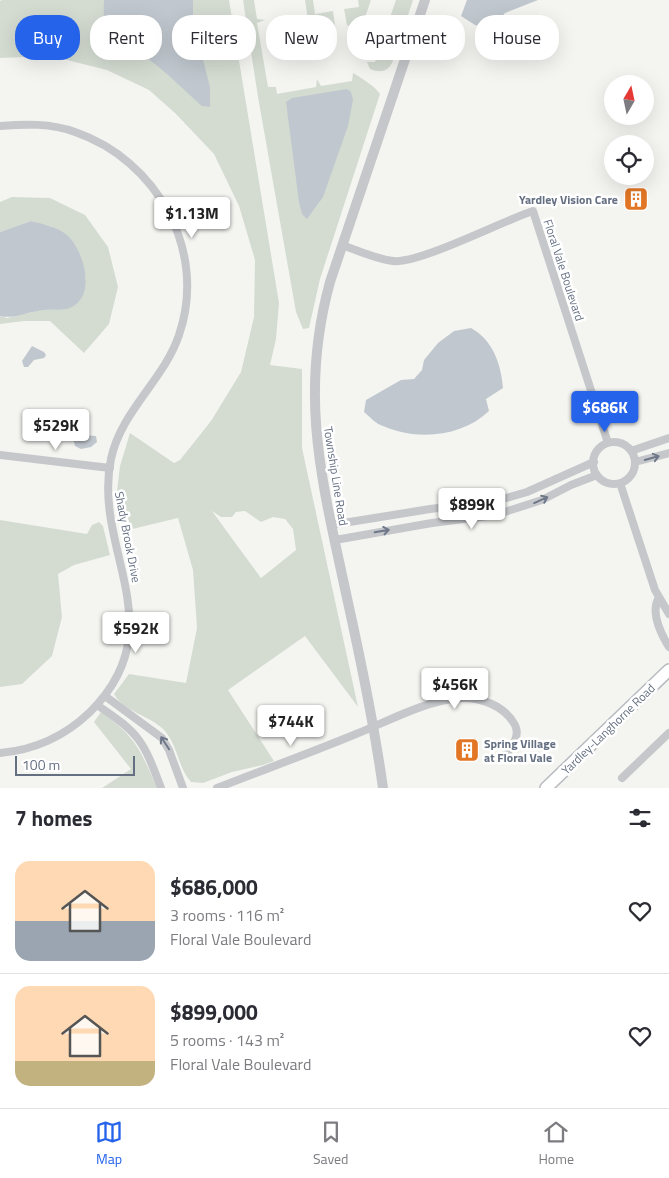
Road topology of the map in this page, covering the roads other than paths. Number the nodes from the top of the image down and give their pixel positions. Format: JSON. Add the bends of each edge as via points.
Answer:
{"nodes":[{"id":1,"x":425,"y":0,"type":"edge"},
{"id":2,"x":0,"y":126,"type":"edge"},
{"id":3,"x":342,"y":245,"type":"junction"},
{"id":4,"x":669,"y":438,"type":"edge"},
{"id":5,"x":608,"y":444,"type":"junction"},
{"id":6,"x":631,"y":451,"type":"junction"},
{"id":7,"x":669,"y":453,"type":"edge"},
{"id":8,"x":0,"y":455,"type":"edge"},
{"id":9,"x":594,"y":462,"type":"junction"},
{"id":10,"x":636,"y":462,"type":"junction"},
{"id":11,"x":110,"y":468,"type":"junction"},
{"id":12,"x":597,"y":475,"type":"junction"},
{"id":13,"x":620,"y":484,"type":"junction"},
{"id":14,"x":331,"y":525,"type":"junction"},
{"id":15,"x":335,"y":540,"type":"junction"},
{"id":16,"x":659,"y":597,"type":"junction"},
{"id":17,"x":669,"y":614,"type":"edge"},
{"id":18,"x":669,"y":647,"type":"edge"},
{"id":19,"x":669,"y":670,"type":"edge"},
{"id":20,"x":105,"y":696,"type":"junction"},
{"id":21,"x":97,"y":704,"type":"junction"},
{"id":22,"x":373,"y":726,"type":"junction"},
{"id":23,"x":669,"y":733,"type":"edge"},
{"id":24,"x":0,"y":753,"type":"edge"},
{"id":25,"x":502,"y":758,"type":"dead end"},
{"id":26,"x":622,"y":778,"type":"dead end"},
{"id":27,"x":161,"y":788,"type":"edge"},
{"id":28,"x":183,"y":788,"type":"edge"},
{"id":29,"x":217,"y":788,"type":"edge"},
{"id":30,"x":383,"y":788,"type":"edge"},
{"id":31,"x":546,"y":788,"type":"edge"}],
"edges":[{"from":1,"to":3,"type":"street","name":"Township Line Road"},
{"from":2,"to":11,"type":"street","name":"Shady Brook Drive","via":[[47,125],[101,143],[125,158],[142,174],[159,194],[178,232],[186,265],[187,300],[182,327],[167,361],[120,433]]},
{"from":3,"to":5,"type":"street","name":"Floral Vale Boulevard","via":[[379,258],[400,261],[434,251],[533,211]]},
{"from":3,"to":14,"type":"street","name":"Township Line Road","via":[[319,329],[314,386],[317,454]]},
{"from":4,"to":6,"type":"street"},
{"from":5,"to":6,"type":"street","via":[[621,444]]},
{"from":5,"to":9,"type":"street","via":[[598,451]]},
{"from":6,"to":10,"type":"street"},
{"from":10,"to":7,"type":"street","one_way":true},
{"from":8,"to":11,"type":"street"},
{"from":9,"to":12,"type":"street"},
{"from":9,"to":14,"type":"street","via":[[496,502]]},
{"from":10,"to":13,"type":"street","via":[[631,477]]},
{"from":11,"to":20,"type":"street","name":"Shady Brook Drive","via":[[108,503],[126,583],[130,620],[122,661]]},
{"from":12,"to":13,"type":"street","via":[[607,483]]},
{"from":15,"to":12,"type":"street","one_way":true,"via":[[495,515],[542,500]]},
{"from":13,"to":16,"type":"street"},
{"from":14,"to":15,"type":"street","name":"Township Line Road"},
{"from":15,"to":22,"type":"street","name":"Township Line Road"},
{"from":16,"to":17,"type":"street"},
{"from":16,"to":18,"type":"street","via":[[655,603],[656,613]]},
{"from":19,"to":31,"type":"main road","name":"Yardley-Langhorne Road"},
{"from":20,"to":21,"type":"street","name":"Shady Brook Drive"},
{"from":28,"to":20,"type":"street","one_way":true,"via":[[162,738]]},
{"from":21,"to":24,"type":"street","name":"Shady Brook Drive","via":[[64,733],[41,745]]},
{"from":21,"to":27,"type":"street","via":[[125,724],[140,740]]},
{"from":22,"to":25,"type":"street","via":[[451,699],[481,700],[505,711],[518,730],[516,740]]},
{"from":22,"to":29,"type":"street"},
{"from":22,"to":30,"type":"street","name":"Township Line Road"},
{"from":23,"to":26,"type":"street"}]}
